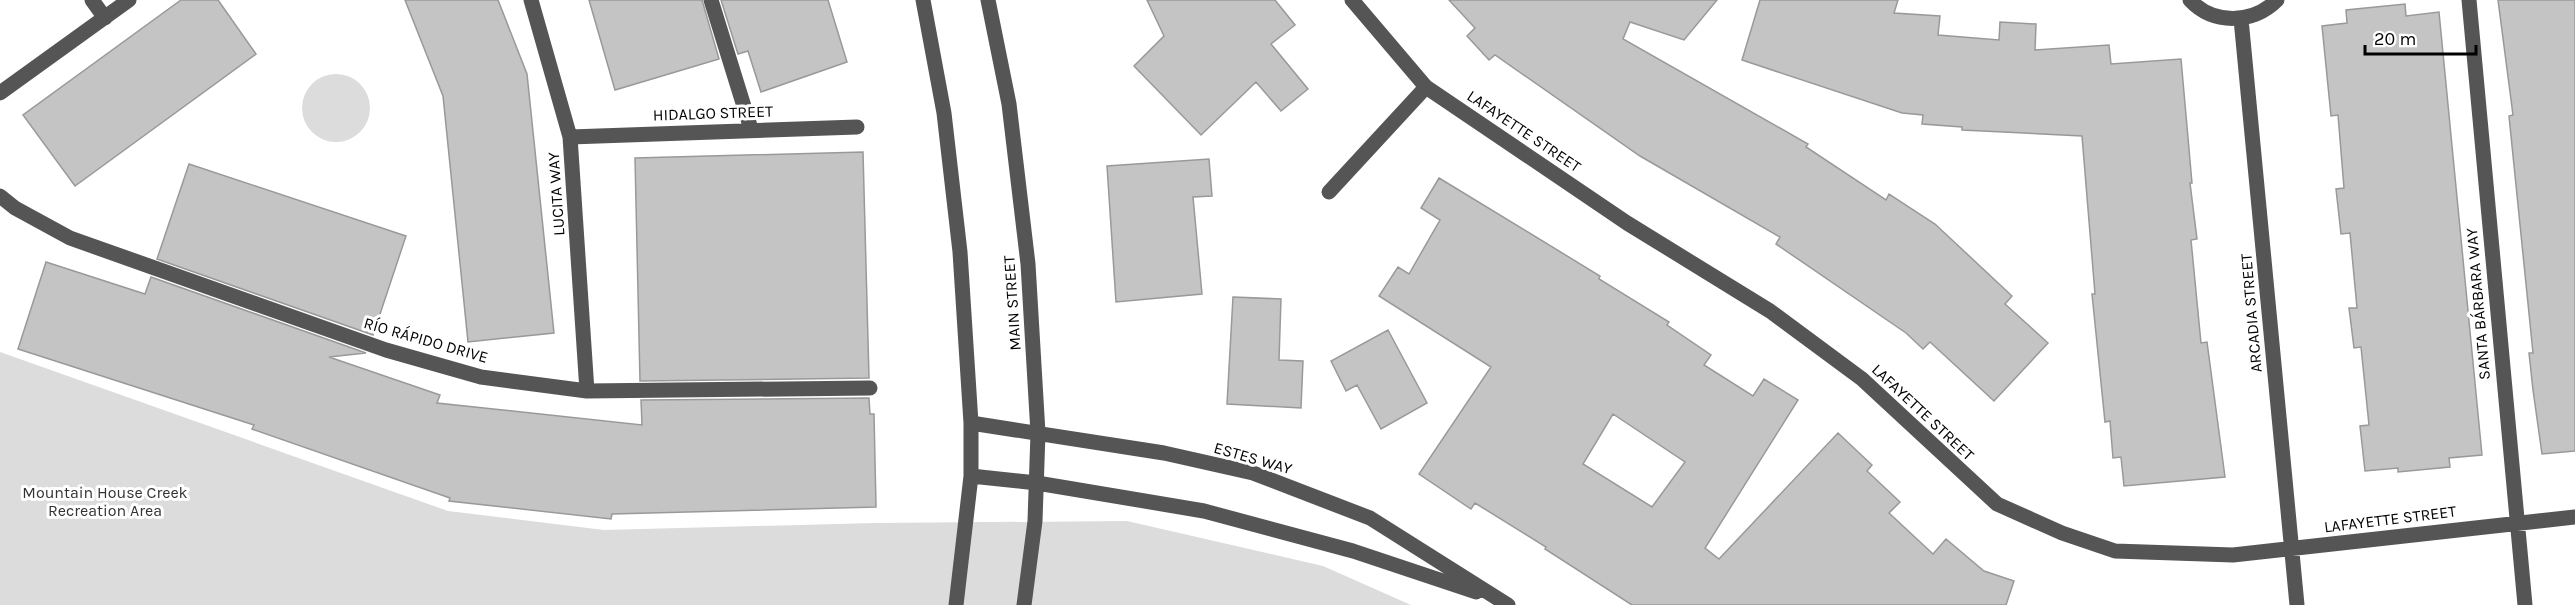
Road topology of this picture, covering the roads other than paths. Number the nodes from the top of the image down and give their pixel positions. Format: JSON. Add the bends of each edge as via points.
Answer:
{"nodes":[{"id":1,"x":92,"y":0,"type":"edge"},
{"id":2,"x":129,"y":0,"type":"edge"},
{"id":3,"x":531,"y":0,"type":"edge"},
{"id":4,"x":711,"y":0,"type":"edge"},
{"id":5,"x":923,"y":0,"type":"edge"},
{"id":6,"x":988,"y":0,"type":"edge"},
{"id":7,"x":1352,"y":0,"type":"edge"},
{"id":8,"x":2190,"y":0,"type":"edge"},
{"id":9,"x":2277,"y":0,"type":"edge"},
{"id":10,"x":2469,"y":0,"type":"edge"},
{"id":11,"x":105,"y":18,"type":"junction"},
{"id":12,"x":2241,"y":19,"type":"junction"},
{"id":13,"x":1426,"y":87,"type":"junction"},
{"id":14,"x":0,"y":93,"type":"edge"},
{"id":15,"x":857,"y":127,"type":"dead end"},
{"id":16,"x":751,"y":129,"type":"junction"},
{"id":17,"x":570,"y":137,"type":"junction"},
{"id":18,"x":1329,"y":192,"type":"dead end"},
{"id":19,"x":0,"y":196,"type":"edge"},
{"id":20,"x":870,"y":388,"type":"dead end"},
{"id":21,"x":586,"y":391,"type":"junction"},
{"id":22,"x":971,"y":423,"type":"junction"},
{"id":23,"x":1038,"y":433,"type":"junction"},
{"id":24,"x":971,"y":476,"type":"junction"},
{"id":25,"x":1037,"y":483,"type":"junction"},
{"id":26,"x":2575,"y":517,"type":"edge"},
{"id":27,"x":2516,"y":522,"type":"junction"},
{"id":28,"x":2291,"y":549,"type":"junction"},
{"id":29,"x":1503,"y":602,"type":"edge"},
{"id":30,"x":956,"y":605,"type":"edge"},
{"id":31,"x":1024,"y":605,"type":"edge"},
{"id":32,"x":2297,"y":605,"type":"edge"},
{"id":33,"x":2525,"y":605,"type":"edge"}],
"edges":[{"from":1,"to":11,"type":"street"},
{"from":2,"to":11,"type":"street"},
{"from":3,"to":17,"type":"street","name":"LUCITA WAY"},
{"from":4,"to":16,"type":"street"},
{"from":5,"to":22,"type":"street","via":[[944,113],[960,252]]},
{"from":6,"to":23,"type":"street","name":"MAIN STREET","via":[[1009,104],[1028,264]]},
{"from":7,"to":13,"type":"street","name":"LAFAYETTE STREET"},
{"from":8,"to":12,"type":"street","via":[[2208,14]]},
{"from":9,"to":12,"type":"street","via":[[2259,13]]},
{"from":10,"to":27,"type":"street","name":"SANTA BÁRBARA WAY"},
{"from":11,"to":14,"type":"street"},
{"from":12,"to":28,"type":"street","name":"ARCADIA STREET"},
{"from":13,"to":18,"type":"street"},
{"from":13,"to":28,"type":"street","name":"LAFAYETTE STREET","via":[[1627,223],[1770,311],[1862,379],[1997,504],[2115,551],[2233,555]]},
{"from":15,"to":16,"type":"street","name":"HIDALGO STREET"},
{"from":16,"to":17,"type":"street","name":"HIDALGO STREET"},
{"from":17,"to":21,"type":"street","name":"LUCITA WAY"},
{"from":19,"to":21,"type":"street","name":"RÍO RÁPIDO DRIVE","via":[[70,238],[386,350],[481,377]]},
{"from":20,"to":21,"type":"street","name":"RÍO RÁPIDO DRIVE"},
{"from":22,"to":23,"type":"street","name":"ESTES WAY"},
{"from":22,"to":24,"type":"street"},
{"from":23,"to":25,"type":"street","name":"MAIN STREET"},
{"from":23,"to":29,"type":"street","name":"ESTES WAY","via":[[1164,453],[1252,473],[1370,518]]},
{"from":24,"to":25,"type":"street","name":"ESTES WAY"},
{"from":24,"to":30,"type":"street"},
{"from":25,"to":29,"type":"street","name":"ESTES WAY","via":[[1204,511],[1353,551]]},
{"from":25,"to":31,"type":"street","name":"MAIN STREET"},
{"from":26,"to":27,"type":"street","name":"LAFAYETTE STREET"},
{"from":27,"to":28,"type":"street","name":"LAFAYETTE STREET"},
{"from":27,"to":33,"type":"street","name":"SANTA BÁRBARA WAY"},
{"from":28,"to":32,"type":"street","name":"ARCADIA STREET"}]}
